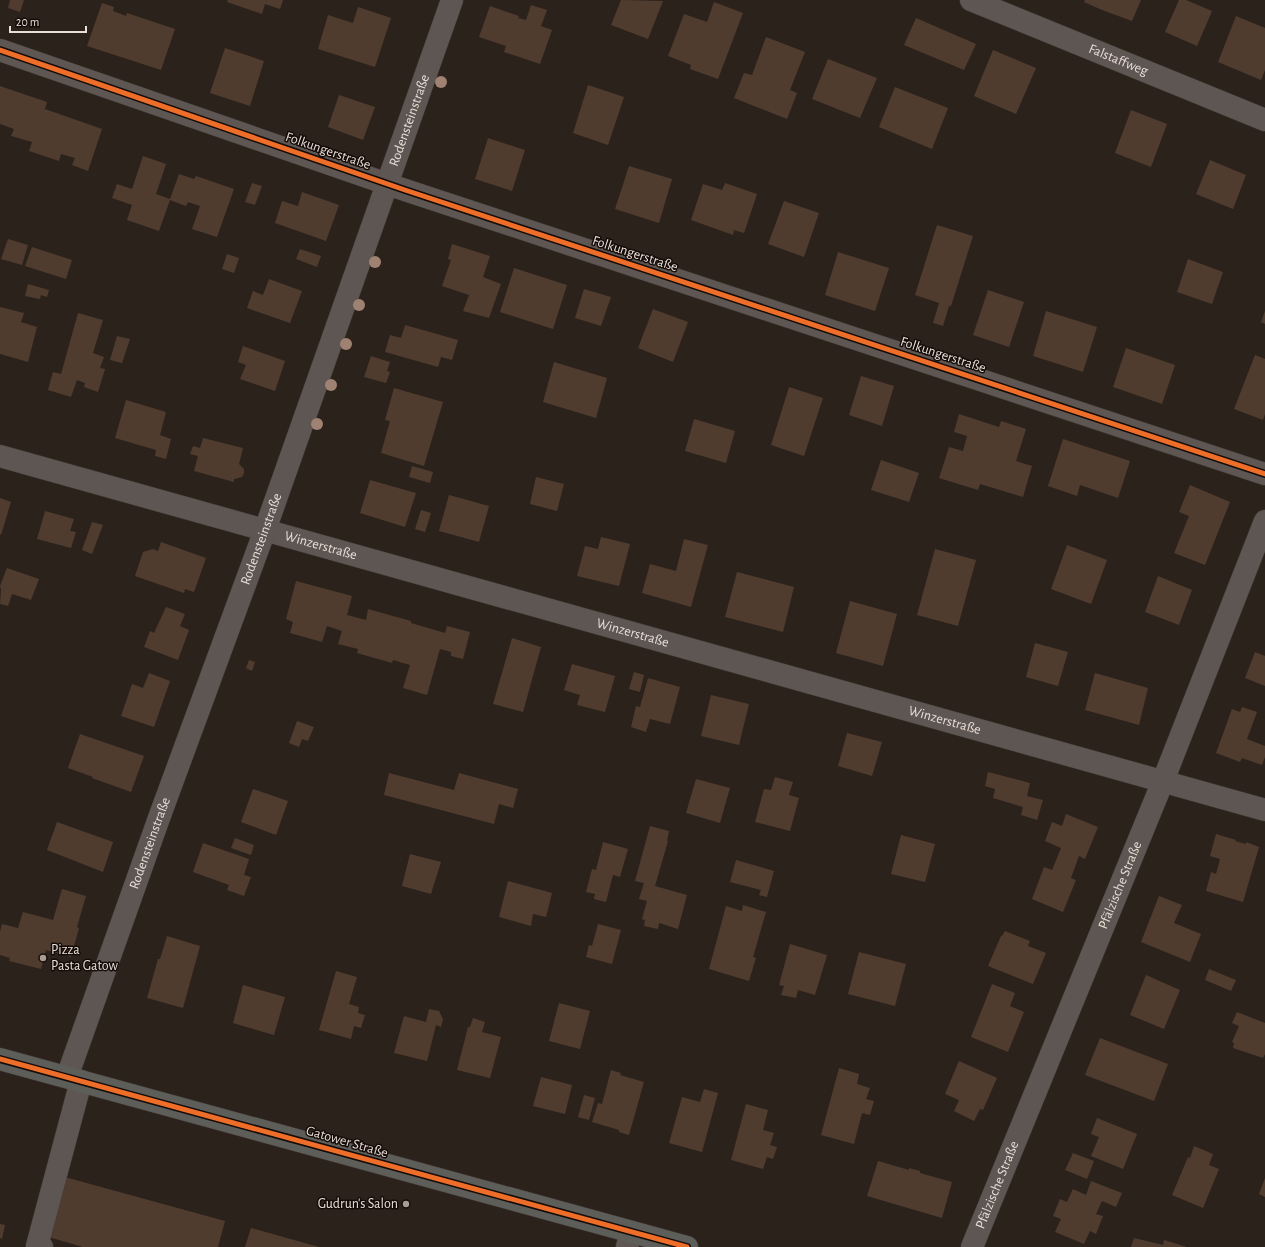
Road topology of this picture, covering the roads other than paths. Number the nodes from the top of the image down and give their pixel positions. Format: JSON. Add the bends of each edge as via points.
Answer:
{"nodes":[{"id":1,"x":452,"y":0,"type":"edge"},
{"id":2,"x":971,"y":0,"type":"edge"},
{"id":3,"x":0,"y":50,"type":"edge"},
{"id":4,"x":1265,"y":120,"type":"edge"},
{"id":5,"x":388,"y":184,"type":"junction"},
{"id":6,"x":0,"y":456,"type":"edge"},
{"id":7,"x":1265,"y":474,"type":"edge"},
{"id":8,"x":1265,"y":521,"type":"edge"},
{"id":9,"x":265,"y":530,"type":"junction"},
{"id":10,"x":1163,"y":781,"type":"junction"},
{"id":11,"x":1265,"y":810,"type":"edge"},
{"id":12,"x":0,"y":1059,"type":"edge"},
{"id":13,"x":74,"y":1079,"type":"junction"},
{"id":14,"x":629,"y":1240,"type":"edge"},
{"id":15,"x":42,"y":1247,"type":"edge"},
{"id":16,"x":687,"y":1247,"type":"edge"},
{"id":17,"x":972,"y":1247,"type":"edge"}],
"edges":[{"from":1,"to":5,"type":"street","name":"Rodensteinstraße"},
{"from":2,"to":4,"type":"street","name":"Falstaffweg"},
{"from":3,"to":5,"type":"street","name":"Folkungerstraße"},
{"from":5,"to":7,"type":"street","name":"Folkungerstraße"},
{"from":5,"to":9,"type":"street","name":"Rodensteinstraße"},
{"from":6,"to":9,"type":"street","name":"Winzerstraße"},
{"from":8,"to":10,"type":"street","name":"Pfälzische Straße"},
{"from":9,"to":10,"type":"street","name":"Winzerstraße"},
{"from":9,"to":13,"type":"street","name":"Rodensteinstraße","via":[[153,833]]},
{"from":10,"to":11,"type":"street","name":"Winzerstraße"},
{"from":10,"to":17,"type":"street","name":"Pfälzische Straße"},
{"from":12,"to":13,"type":"main road","name":"Gatower Straße"},
{"from":13,"to":14,"type":"main road","name":"Gatower Straße"},
{"from":13,"to":15,"type":"street","name":"Rodensteinstraße","via":[[37,1246]]},
{"from":14,"to":16,"type":"main road","name":"Gatower Straße"}]}
